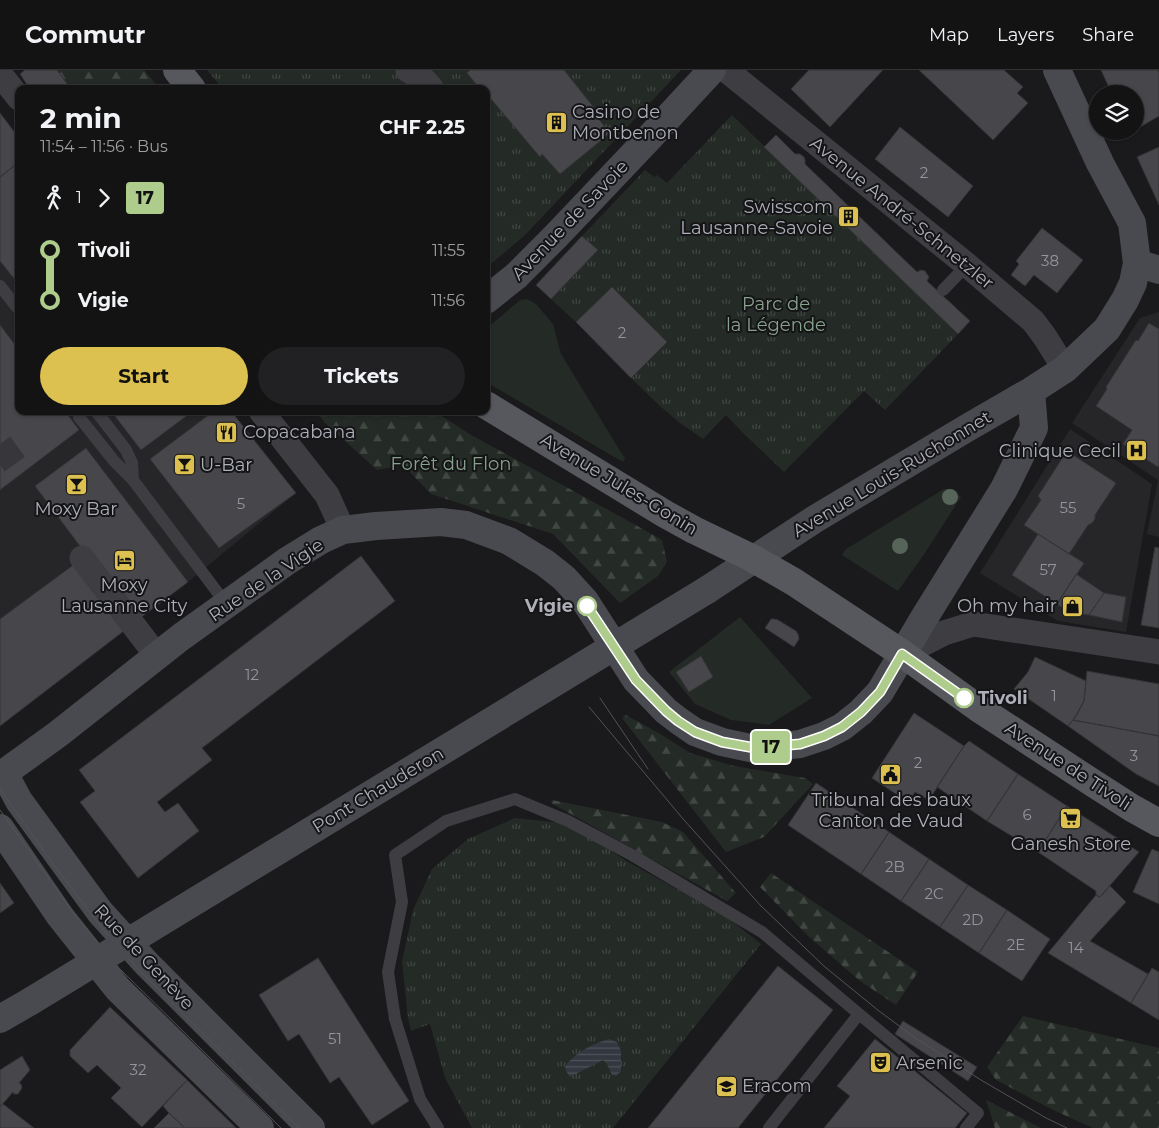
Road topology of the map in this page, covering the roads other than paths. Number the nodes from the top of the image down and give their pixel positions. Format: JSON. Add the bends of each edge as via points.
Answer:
{"nodes":[{"id":1,"x":176,"y":70,"type":"edge"},
{"id":2,"x":408,"y":70,"type":"edge"},
{"id":3,"x":712,"y":70,"type":"edge"},
{"id":4,"x":726,"y":70,"type":"edge"},
{"id":5,"x":1057,"y":70,"type":"edge"},
{"id":6,"x":0,"y":74,"type":"edge"},
{"id":7,"x":189,"y":85,"type":"edge"},
{"id":8,"x":428,"y":85,"type":"edge"},
{"id":9,"x":15,"y":93,"type":"edge"},
{"id":10,"x":967,"y":265,"type":"junction"},
{"id":11,"x":1148,"y":266,"type":"edge"},
{"id":12,"x":0,"y":286,"type":"edge"},
{"id":13,"x":943,"y":290,"type":"dead end"},
{"id":14,"x":490,"y":297,"type":"edge"},
{"id":15,"x":15,"y":305,"type":"edge"},
{"id":16,"x":1065,"y":369,"type":"junction"},
{"id":17,"x":1030,"y":391,"type":"junction"},
{"id":18,"x":490,"y":407,"type":"edge"},
{"id":19,"x":99,"y":415,"type":"edge"},
{"id":20,"x":264,"y":415,"type":"edge"},
{"id":21,"x":79,"y":417,"type":"dead end"},
{"id":22,"x":133,"y":480,"type":"junction"},
{"id":23,"x":343,"y":530,"type":"junction"},
{"id":24,"x":82,"y":558,"type":"dead end"},
{"id":25,"x":754,"y":559,"type":"junction"},
{"id":26,"x":227,"y":605,"type":"junction"},
{"id":27,"x":1159,"y":652,"type":"edge"},
{"id":28,"x":902,"y":654,"type":"junction"},
{"id":29,"x":157,"y":656,"type":"junction"},
{"id":30,"x":1,"y":772,"type":"edge"},
{"id":31,"x":1159,"y":822,"type":"edge"},
{"id":32,"x":0,"y":828,"type":"edge"},
{"id":33,"x":859,"y":1014,"type":"junction"},
{"id":34,"x":0,"y":1019,"type":"edge"},
{"id":35,"x":260,"y":1128,"type":"edge"},
{"id":36,"x":311,"y":1128,"type":"edge"},
{"id":37,"x":438,"y":1128,"type":"edge"},
{"id":38,"x":769,"y":1128,"type":"edge"},
{"id":39,"x":966,"y":1128,"type":"edge"}],
"edges":[{"from":1,"to":7,"type":"main road"},
{"from":2,"to":8,"type":"street"},
{"from":3,"to":14,"type":"street","name":"Avenue de Savoie","via":[[556,236]]},
{"from":4,"to":10,"type":"street","name":"Avenue André-Schnetzler"},
{"from":5,"to":11,"type":"street","name":"Avenue Louis-Ruchonnet","via":[[1132,223]]},
{"from":6,"to":9,"type":"street"},
{"from":10,"to":13,"type":"lane"},
{"from":10,"to":16,"type":"street","name":"Avenue André-Schnetzler","via":[[1033,321]]},
{"from":11,"to":16,"type":"street","name":"Avenue Louis-Ruchonnet","via":[[1133,283],[1107,328]]},
{"from":12,"to":15,"type":"lane"},
{"from":16,"to":17,"type":"street","name":"Avenue Louis-Ruchonnet"},
{"from":17,"to":25,"type":"street","name":"Avenue Louis-Ruchonnet","via":[[822,514]]},
{"from":17,"to":28,"type":"street","via":[[1034,428],[1004,489]]},
{"from":18,"to":25,"type":"main road","name":"Avenue Jules-Gonin","via":[[666,514]]},
{"from":19,"to":22,"type":"lane","via":[[126,450],[132,462]]},
{"from":20,"to":23,"type":"street","via":[[327,495]]},
{"from":21,"to":22,"type":"lane"},
{"from":22,"to":26,"type":"lane"},
{"from":23,"to":26,"type":"street","name":"Rue de la Vigie","via":[[287,561]]},
{"from":23,"to":28,"type":"street","name":"Rue de la Vigie","via":[[440,522],[466,525],[521,547],[564,578],[585,601],[632,675],[651,696],[678,721],[695,732],[722,742],[755,748],[800,744],[824,736],[842,727],[871,703]]},
{"from":24,"to":29,"type":"street"},
{"from":25,"to":28,"type":"main road","name":"Avenue de Tivoli"},
{"from":25,"to":34,"type":"street","name":"Pont Chauderon","bridge":true,"via":[[708,590]]},
{"from":26,"to":29,"type":"street","name":"Rue de la Vigie"},
{"from":27,"to":28,"type":"street","via":[[973,624],[944,632]]},
{"from":28,"to":31,"type":"main road","name":"Avenue de Tivoli","via":[[978,708],[1132,808]]},
{"from":29,"to":30,"type":"street","name":"Rue de la Vigie","via":[[58,734]]},
{"from":30,"to":36,"type":"street","name":"Rue de Genève","via":[[100,912],[146,963]]},
{"from":32,"to":35,"type":"street","name":"Rue de Genève","via":[[60,916],[118,989]]},
{"from":33,"to":37,"type":"lane","via":[[762,932],[632,855],[568,821],[515,799],[446,821],[395,855],[402,902],[388,972],[395,1019],[420,1098]]},
{"from":33,"to":38,"type":"lane"},
{"from":33,"to":39,"type":"lane","via":[[978,1113]]}]}
